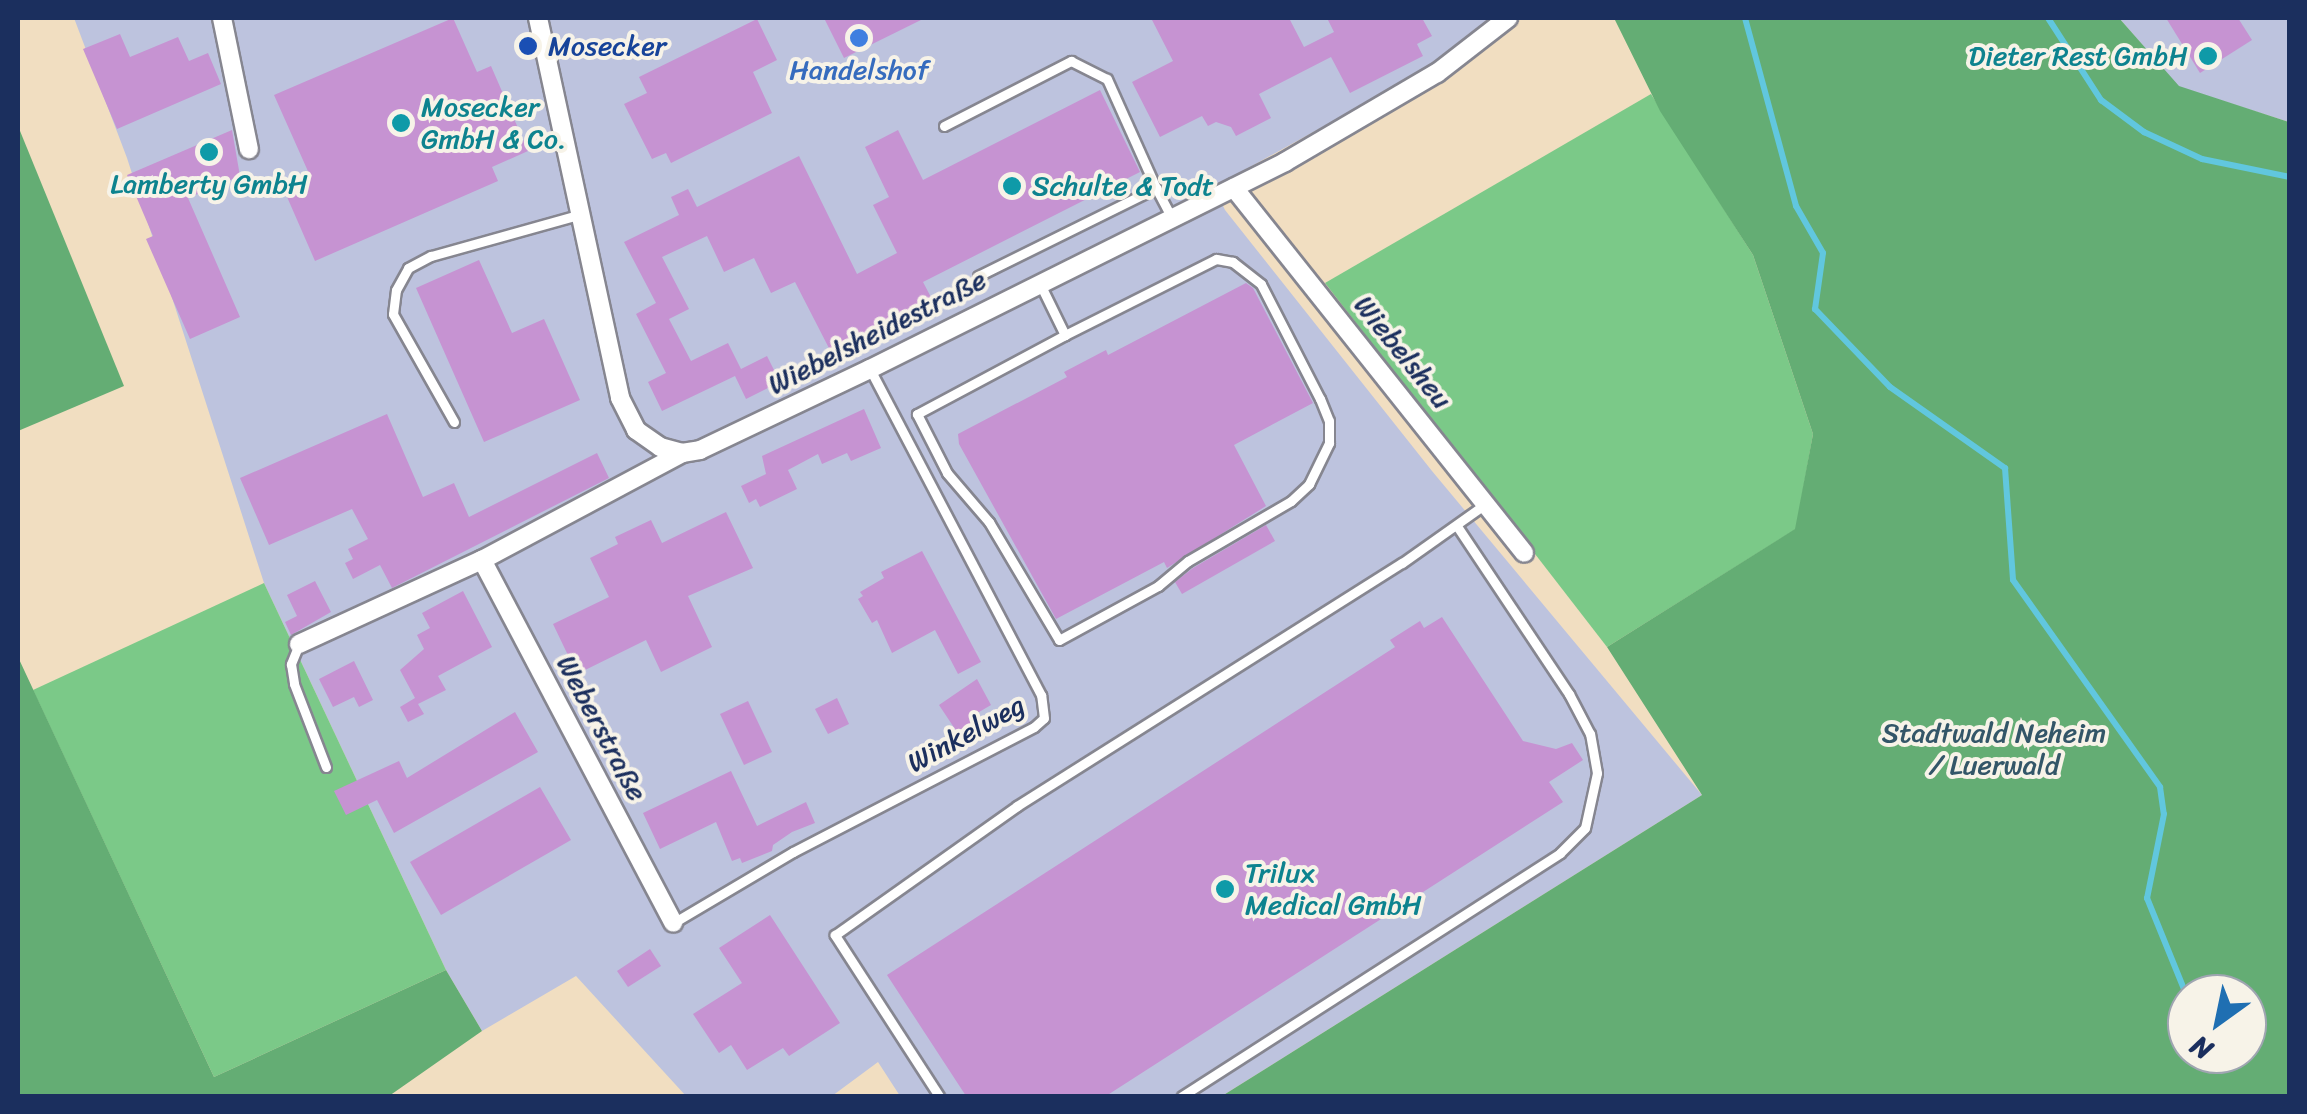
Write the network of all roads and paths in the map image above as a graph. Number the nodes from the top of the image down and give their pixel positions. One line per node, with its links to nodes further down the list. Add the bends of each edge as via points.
1 (222, 18): 5 (street)
2 (538, 18): 8 (street)
3 (1508, 18): 7 (street, Wiebelsheidestraße, via 1437,73)
4 (944, 126): 6 (lane, via 1071,60 1106,79)
5 (249, 149)
6 (1156, 188): 9 (lane); 10 (lane)
7 (1234, 188): 9 (street, Wiebelsheidestraße); 16 (street, Wiebelsheu)
8 (581, 214): 14 (lane, via 408,268 392,314); 15 (street, via 620,398 636,430)
9 (1172, 218): 11 (street, Wiebelsheidestraße)
10 (978, 276)
11 (1039, 282): 12 (lane); 13 (street, Wiebelsheidestraße)
12 (1065, 335): 12 (lane, via 917,414 947,474 989,522 1058,640 1291,501 1309,484 1329,443 1320,399 1261,284 1233,262 1216,259)
13 (870, 369): 15 (street, Wiebelsheidestraße); 22 (lane, Winkelweg, via 1042,696 1044,718)
14 (454, 422)
15 (682, 454): 19 (street, Wiebelsheidestraße)
16 (1484, 505): 17 (lane); 18 (street, Wiebelsheu)
17 (1456, 526): 23 (lane, via 1017,806 835,935); 24 (lane, via 1590,734 1597,773 1585,828 1560,853)
18 (1524, 553)
19 (482, 560): 20 (street, Wiebelsheidestraße); 22 (street, Weberstraße)
20 (299, 644): 21 (lane, via 291,664 294,684)
21 (326, 767)
22 (674, 922)
23 (939, 1096)
24 (1182, 1096)

